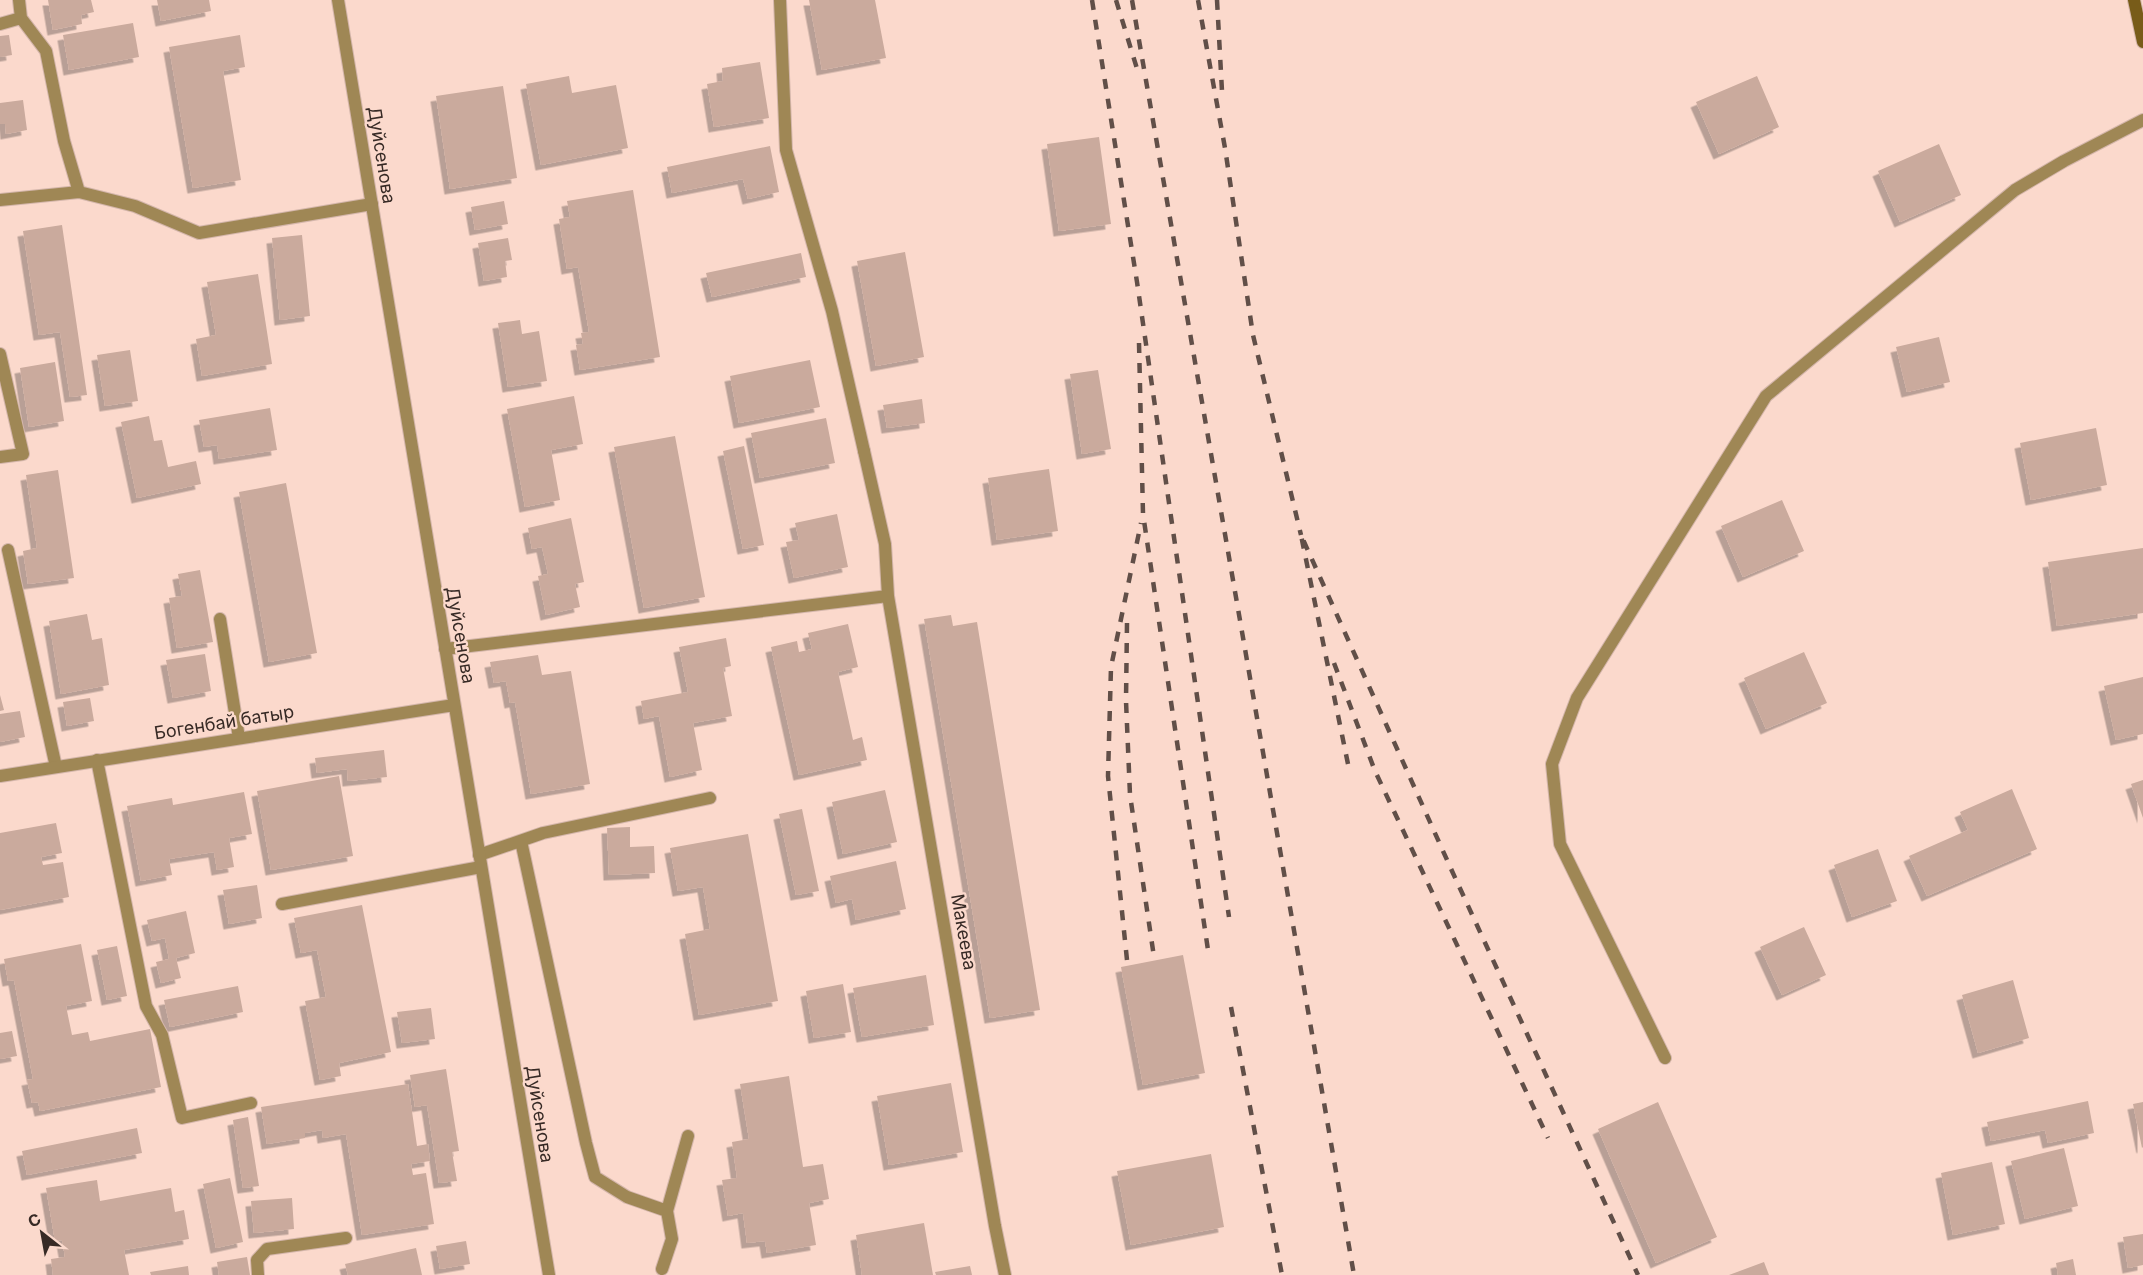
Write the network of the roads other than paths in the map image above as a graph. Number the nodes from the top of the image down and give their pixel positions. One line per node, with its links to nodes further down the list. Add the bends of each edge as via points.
1 (19, 0): 5 (street)
2 (338, 0): 11 (street, Дуйсенова)
3 (780, 0): 15 (street, Макеева, via 786,150 832,311 885,544)
4 (2134, 0): 7 (main road)
5 (21, 18): 6 (street); 9 (street, via 46,51)
6 (0, 24)
7 (2143, 42)
8 (2143, 120): 27 (street, via 2015,190 1766,396 1577,698 1552,764 1560,844)
9 (79, 192): 10 (street); 11 (street, via 135,206 199,233)
10 (0, 200)
11 (372, 204): 17 (street, Дуйсенова)
12 (0, 354): 13 (street, via 23,454)
13 (0, 457)
14 (8, 550): 21 (street)
15 (888, 596): 17 (street); 35 (street, Макеева)
16 (220, 618): 19 (street)
17 (445, 650): 18 (street, Дуйсенова)
18 (454, 705): 19 (street, Богенбай батыр); 25 (street, Дуйсенова)
19 (239, 738): 20 (street, Богенбай батыр)
20 (97, 760): 21 (street, Богенбай батыр); 28 (street, via 146,1006 162,1035 182,1118)
21 (56, 766): 22 (street, Богенбай батыр)
22 (0, 776)
23 (710, 798): 24 (street)
24 (521, 841): 25 (street); 30 (street, via 595,1177 627,1197)
25 (480, 861): 26 (street); 34 (street, Дуйсенова)
26 (282, 904)
27 (1665, 1058)
28 (251, 1103)
29 (688, 1136): 30 (street)
30 (667, 1212): 32 (street, via 672,1239)
31 (346, 1238): 33 (street, via 267,1249 257,1260)
32 (662, 1269)
33 (258, 1275)
34 (549, 1275)
35 (1005, 1275)

